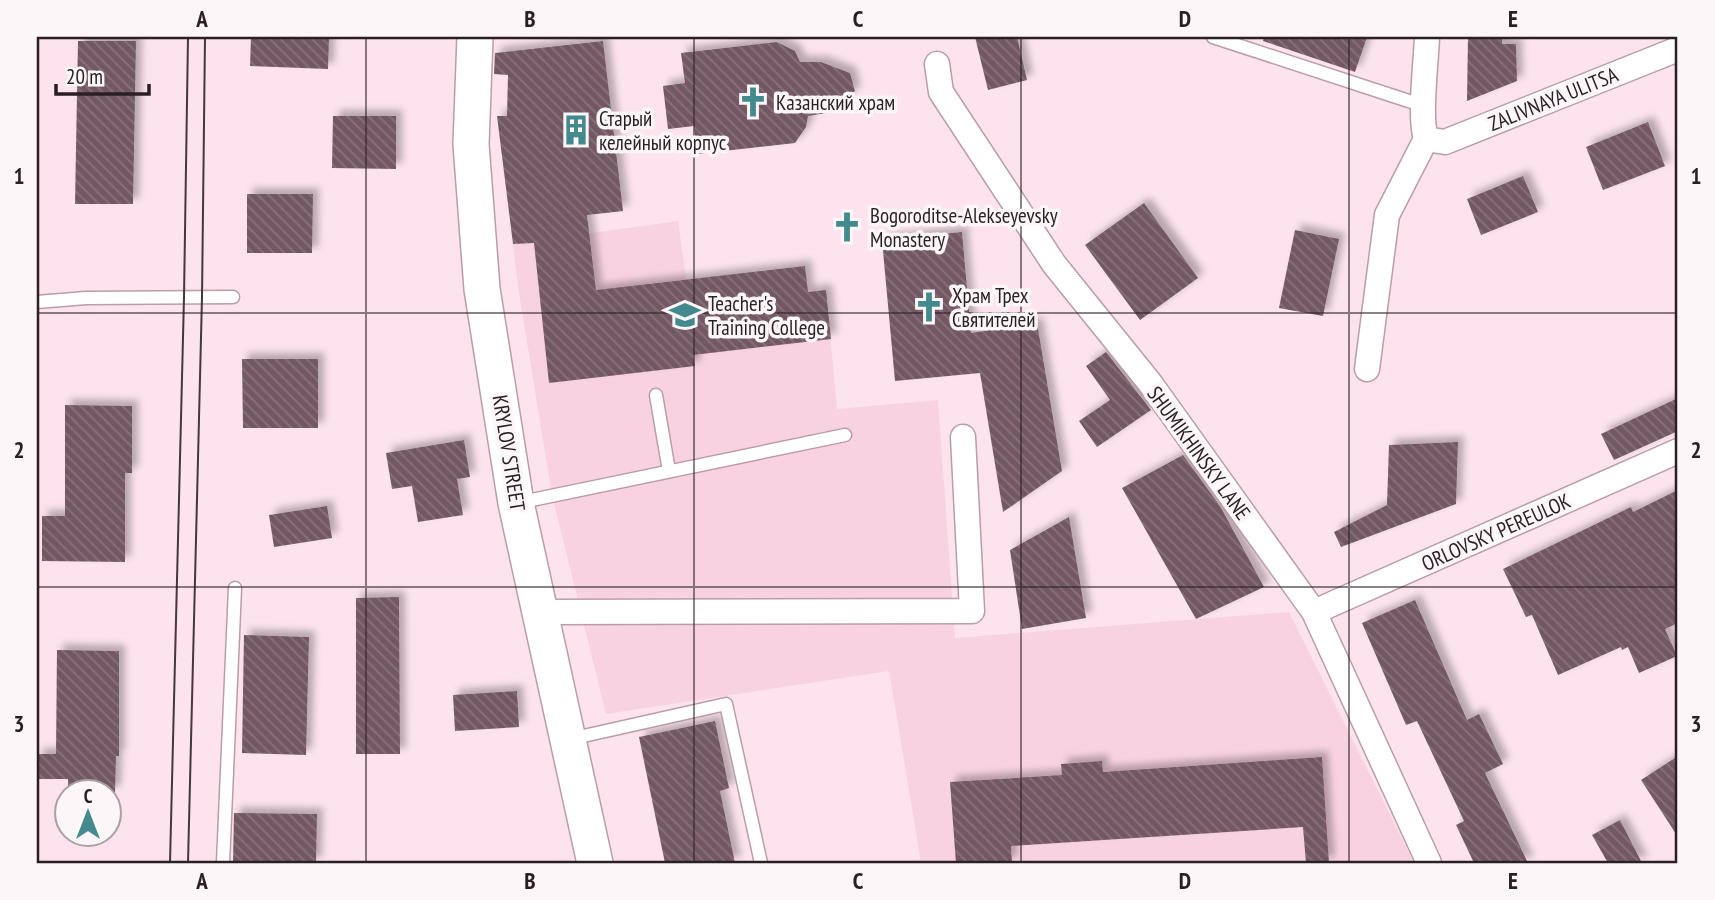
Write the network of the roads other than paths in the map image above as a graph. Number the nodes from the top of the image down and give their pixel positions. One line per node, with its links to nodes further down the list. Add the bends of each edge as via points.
1 (475, 37): 16 (main road, KRYLOV STREET, via 471,144 482,289)
2 (1213, 37): 6 (lane)
3 (1427, 37): 6 (street)
4 (1678, 49): 7 (street, ZALIVNAYA ULITSA, via 1445,142)
5 (937, 64): 19 (street, SHUMIKHINSKY LANE, via 941,92 1054,264 1150,383)
6 (1425, 106): 7 (street, via 1422,124)
7 (1426, 139): 10 (street, via 1387,215)
8 (233, 297): 9 (lane)
9 (37, 302)
10 (1367, 369)
11 (656, 395): 15 (lane)
12 (845, 435): 15 (lane)
13 (963, 437): 18 (street, via 972,611)
14 (1678, 451): 19 (street, ORLOVSKY PEREULOK)
15 (669, 471): 16 (lane)
16 (516, 503): 18 (main road, KRYLOV STREET)
17 (235, 588): 21 (lane)
18 (540, 612): 20 (main road, KRYLOV STREET)
19 (1314, 612): 24 (street, SHUMIKHINSKY LANE)
20 (568, 739): 22 (main road, KRYLOV STREET); 23 (lane, via 726,705)
21 (223, 863)
22 (595, 863)
23 (761, 863)
24 (1429, 863)

